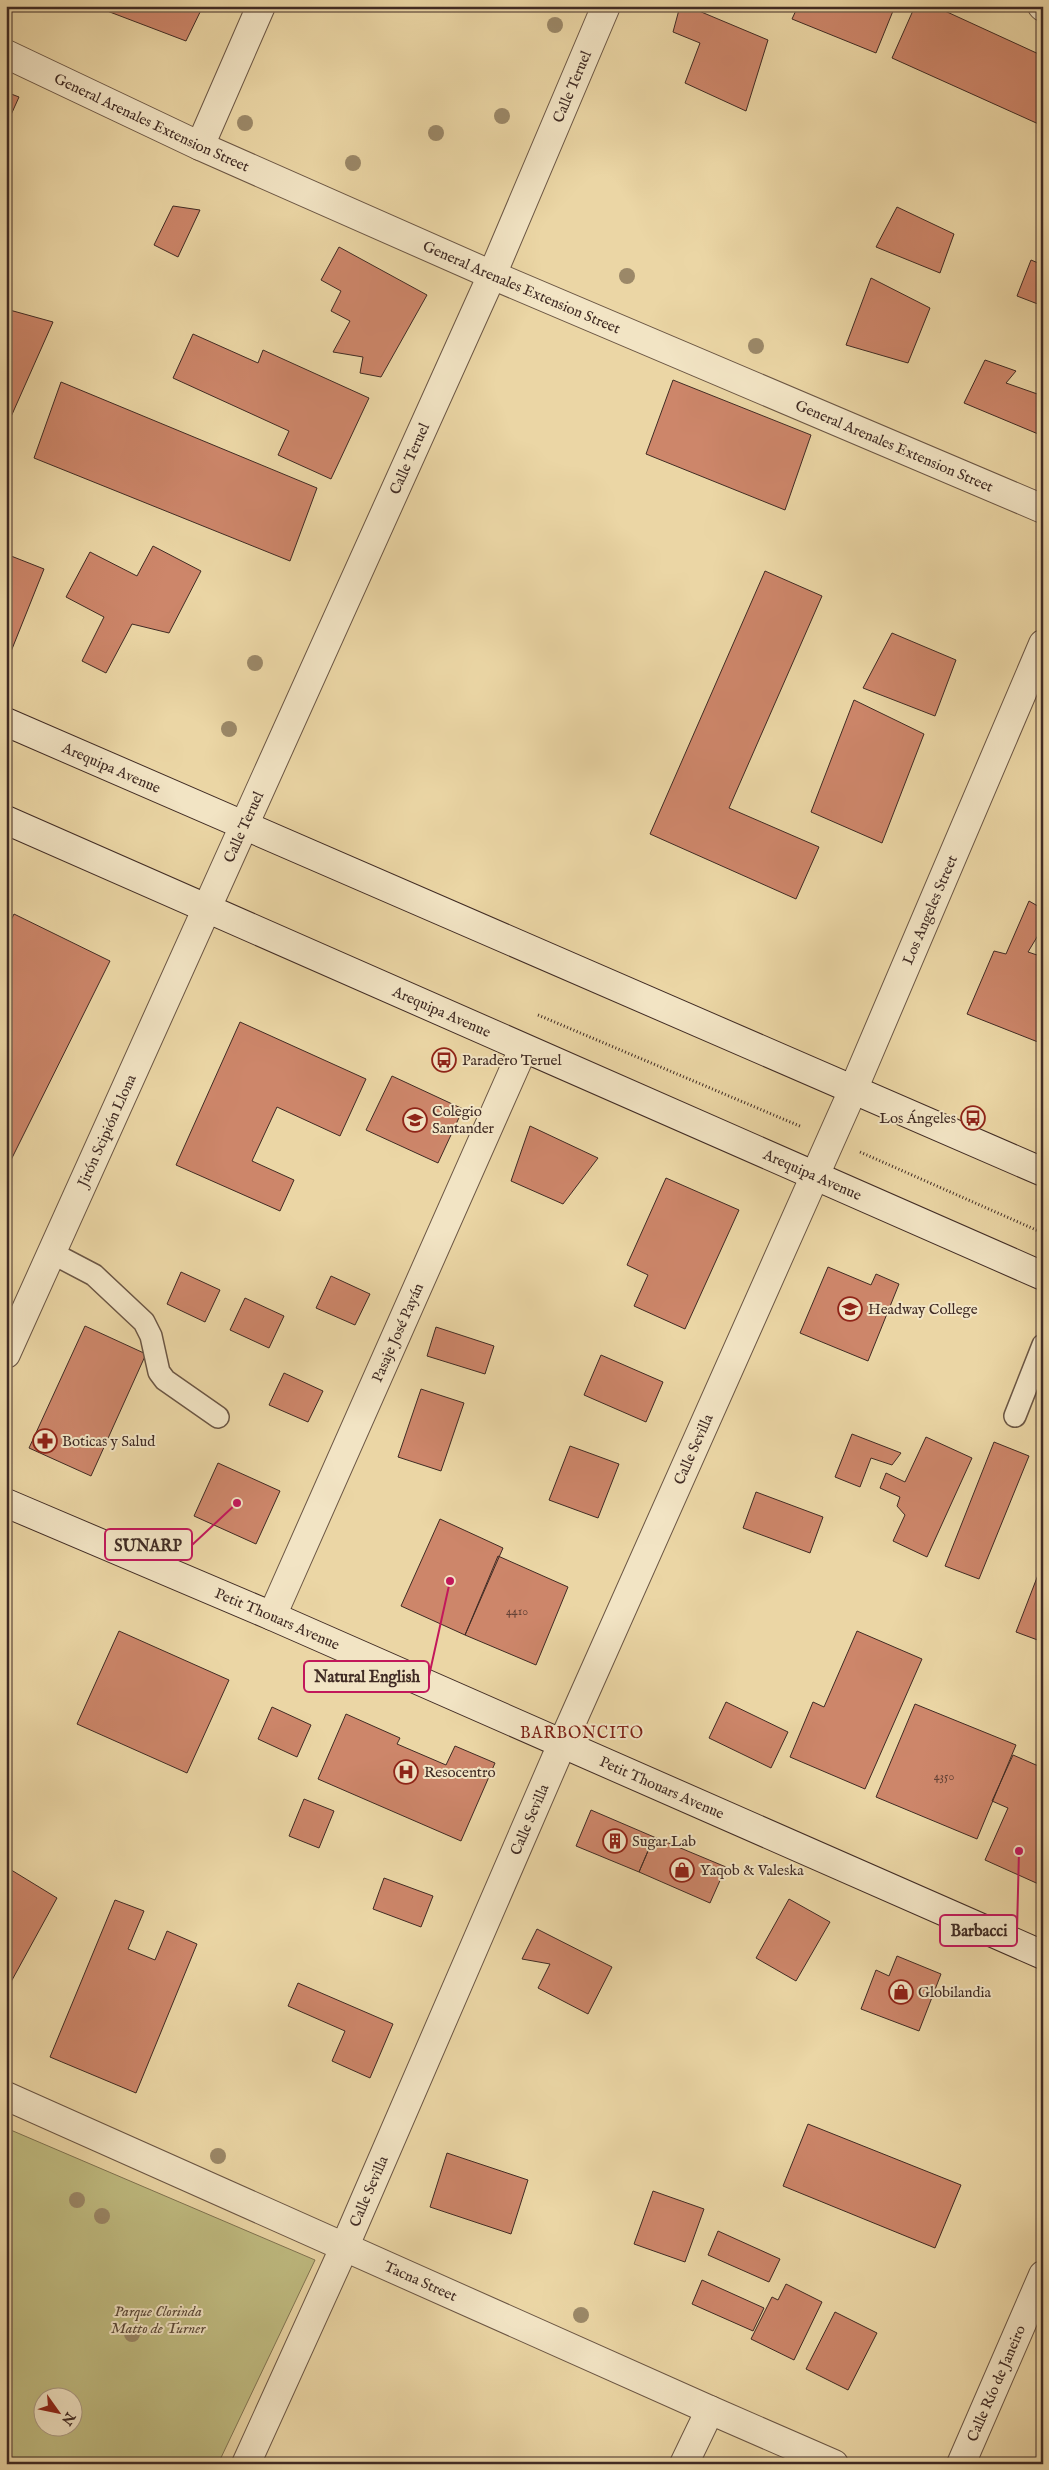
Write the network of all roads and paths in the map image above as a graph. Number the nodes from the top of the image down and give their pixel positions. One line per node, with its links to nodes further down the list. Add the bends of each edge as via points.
1 (261, 6): 4 (street)
2 (606, 6): 5 (street, Calle Teruel)
3 (6, 54): 4 (street, General Arenales Extension Street)
4 (200, 146): 5 (street, General Arenales Extension Street)
5 (492, 275): 6 (street, General Arenales Extension Street); 10 (street, Calle Teruel)
6 (1043, 509)
7 (1043, 644): 13 (street, Los Angeles Street)
8 (6, 722): 10 (street, Arequipa Avenue)
9 (6, 820): 11 (street, Arequipa Avenue)
10 (244, 824): 11 (street, Calle Teruel); 13 (street, Arequipa Avenue)
11 (208, 908): 12 (street, Arequipa Avenue); 16 (street, Jirón Scipión Llona)
12 (523, 1049): 15 (street, Arequipa Avenue); 23 (street, Pasaje José Payán)
13 (853, 1090): 14 (street, Arequipa Avenue); 15 (street, Los Angeles Street)
14 (1043, 1172)
15 (816, 1176): 17 (street, Arequipa Avenue); 24 (street, Calle Sevilla)
16 (52, 1253): 19 (street, Jirón Scipión Llona); 21 (lane, via 94,1275 144,1322 159,1372 165,1380)
17 (1043, 1276)
18 (1043, 1345): 20 (lane)
19 (6, 1354)
20 (1015, 1416)
21 (218, 1417)
22 (6, 1503): 23 (street, Petit Thouars Avenue)
23 (272, 1616): 24 (street, Petit Thouars Avenue)
24 (562, 1744): 25 (street, Petit Thouars Avenue); 27 (street, Calle Sevilla)
25 (1043, 1955)
26 (6, 2096): 27 (street, Tacna Street)
27 (344, 2248): 29 (street, Tacna Street); 30 (street, Calle Sevilla)
28 (1043, 2275): 33 (street, Calle Río de Janeiro)
29 (710, 2410): 31 (street); 32 (street, Tacna Street)
30 (246, 2464)
31 (684, 2464)
32 (834, 2464)
33 (961, 2464)

